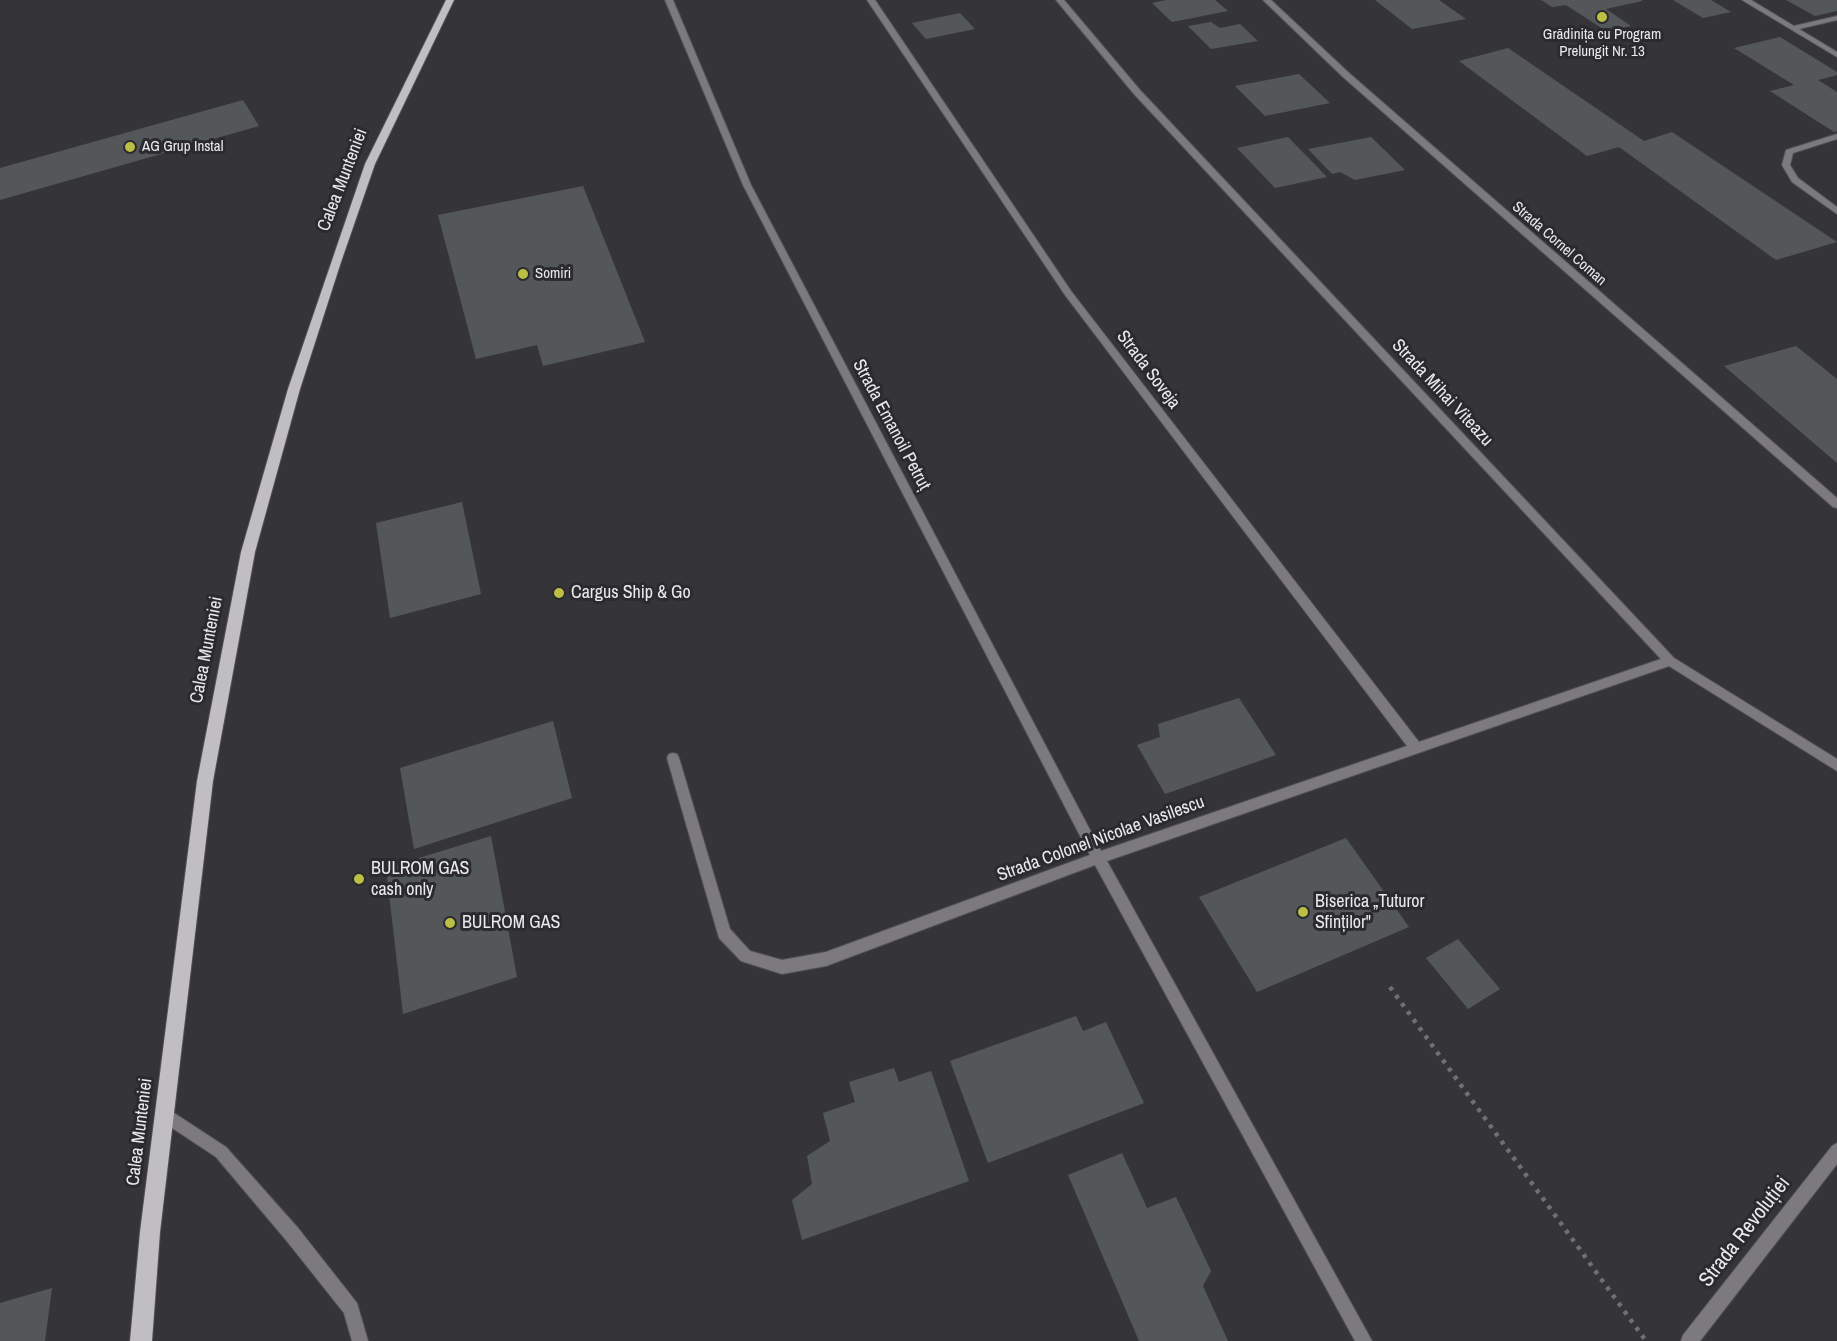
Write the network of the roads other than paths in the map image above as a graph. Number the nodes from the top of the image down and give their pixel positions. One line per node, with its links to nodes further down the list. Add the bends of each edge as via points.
1 (450, 0): 18 (main road, Calea Munteniei, via 370,164 294,389 248,552 205,781)
2 (669, 0): 17 (street, Strada Emanoil Petruț, via 747,185)
3 (871, 0): 14 (street, Strada Soveja, via 1068,293)
4 (1060, 0): 13 (street, Strada Mihai Viteazu, via 1137,92)
5 (1268, 0): 12 (street, Strada Cornel Coman, via 1346,75)
6 (1746, 0): 8 (street)
7 (1837, 18): 8 (street)
8 (1794, 28): 9 (street)
9 (1837, 55)
10 (1837, 136): 11 (street, via 1789,152 1786,165 1795,180)
11 (1837, 211)
12 (1837, 504)
13 (1670, 661): 14 (street, Strada Colonel Nicolae Vasilescu); 16 (street, Strada Mihai Viteazu)
14 (1416, 748): 17 (street, Strada Colonel Nicolae Vasilescu)
15 (673, 758): 17 (street, Strada Colonel Nicolae Vasilescu, via 724,933 746,956 782,967 826,959)
16 (1837, 766)
17 (1098, 858): 22 (street, Strada Emanoil Petruț)
18 (165, 1115): 20 (main road, Calea Munteniei); 21 (street, via 222,1152 351,1309)
19 (1837, 1151): 23 (street, Strada Revoluției)
20 (141, 1341)
21 (360, 1341)
22 (1364, 1341)
23 (1689, 1341)

